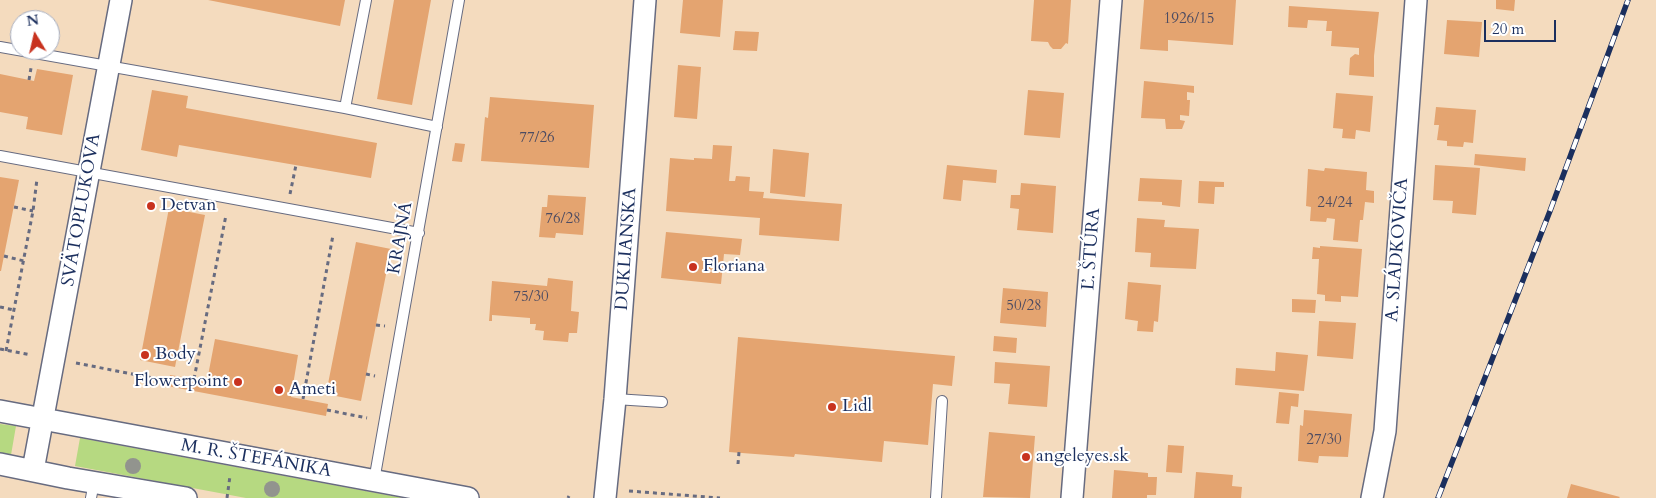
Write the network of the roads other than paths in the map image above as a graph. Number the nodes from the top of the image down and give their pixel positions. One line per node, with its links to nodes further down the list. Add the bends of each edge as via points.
1 (121, 0): 8 (street, SVÄTOPLUKOVA)
2 (366, 0): 9 (lane)
3 (459, 0): 10 (lane, KRAJNÁ)
4 (645, 0): 14 (street, DUKLIANSKA)
5 (1111, 0): 27 (street, Ľ. ŠTÚRA)
6 (1416, 0): 28 (street, A. SLÁDKOVIČA, via 1385,431)
7 (0, 47): 8 (lane)
8 (109, 67): 9 (lane); 12 (street, SVÄTOPLUKOVA)
9 (344, 108): 10 (lane)
10 (437, 127): 13 (lane, KRAJNÁ)
11 (0, 156): 12 (lane)
12 (89, 174): 13 (lane); 18 (street, SVÄTOPLUKOVA)
13 (419, 233): 21 (lane, KRAJNÁ)
14 (615, 399): 16 (lane); 23 (street, DUKLIANSKA)
15 (942, 401): 26 (lane)
16 (662, 402)
17 (0, 411): 18 (street, M. R. ŠTEFÁNIKA)
18 (43, 419): 20 (street); 21 (street, M. R. ŠTEFÁNIKA)
19 (0, 464): 20 (street)
20 (34, 470): 22 (street)
21 (374, 481): 25 (street, M. R. ŠTEFÁNIKA)
22 (92, 490): 24 (street)
23 (614, 494)
24 (186, 498)
25 (468, 498)
26 (936, 498)
27 (1072, 498)
28 (1372, 498)

